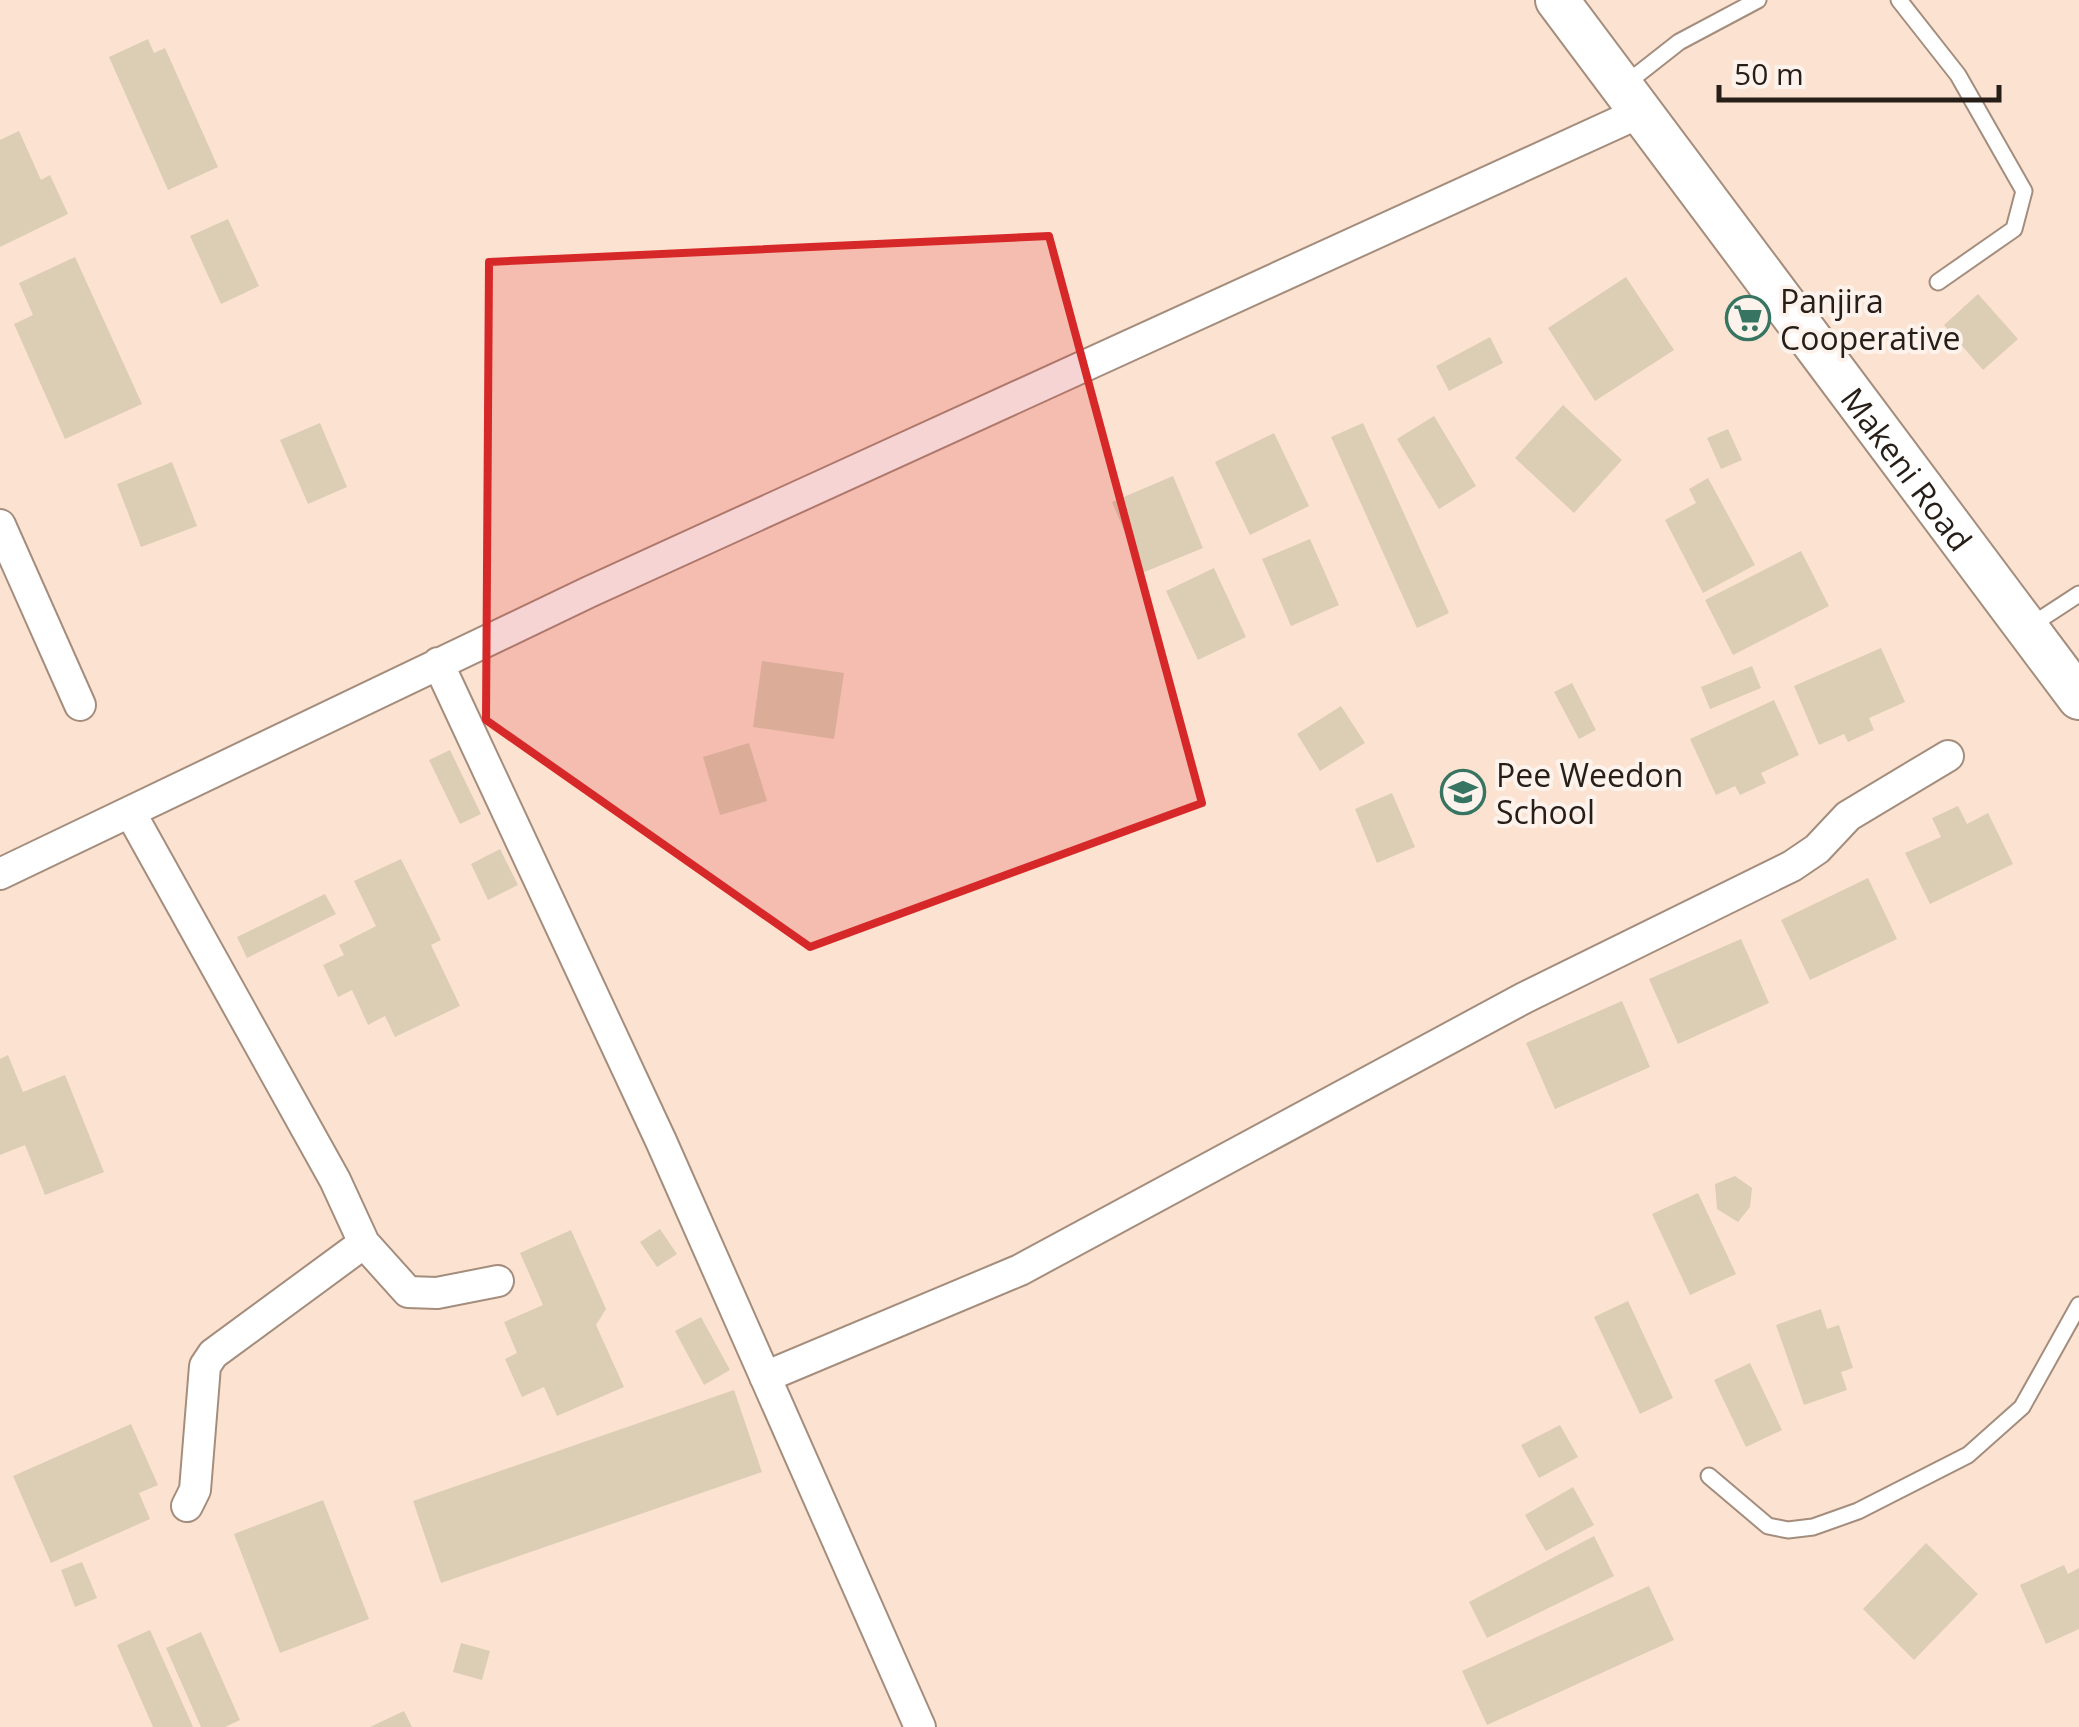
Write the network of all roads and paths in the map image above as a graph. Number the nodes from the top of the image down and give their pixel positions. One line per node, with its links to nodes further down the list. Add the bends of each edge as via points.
1 (1557, 0): 4 (main road, Makeni Road)
2 (1758, 0): 4 (lane, via 1679,42)
3 (1898, 0): 5 (lane, via 1958,76 2024,192 2014,229)
4 (1632, 99): 8 (main road, Makeni Road); 9 (street)
5 (1938, 282)
6 (0, 524): 11 (street)
7 (2079, 594): 8 (lane)
8 (2027, 629): 10 (main road, Makeni Road)
9 (438, 663): 13 (street); 18 (street)
10 (2079, 698)
11 (80, 705)
12 (1948, 756): 18 (street, via 1848,816 1792,866 1524,998 1020,1270)
13 (130, 812): 14 (street); 15 (street)
14 (0, 874)
15 (364, 1243): 16 (street, via 408,1292); 20 (street, via 213,1354 205,1366 196,1490)
16 (498, 1280)
17 (2079, 1305): 19 (lane, via 2022,1407 1968,1455 1858,1511 1812,1527 1768,1526)
18 (765, 1377): 21 (street)
19 (1708, 1476)
20 (186, 1506)
21 (920, 1727)

